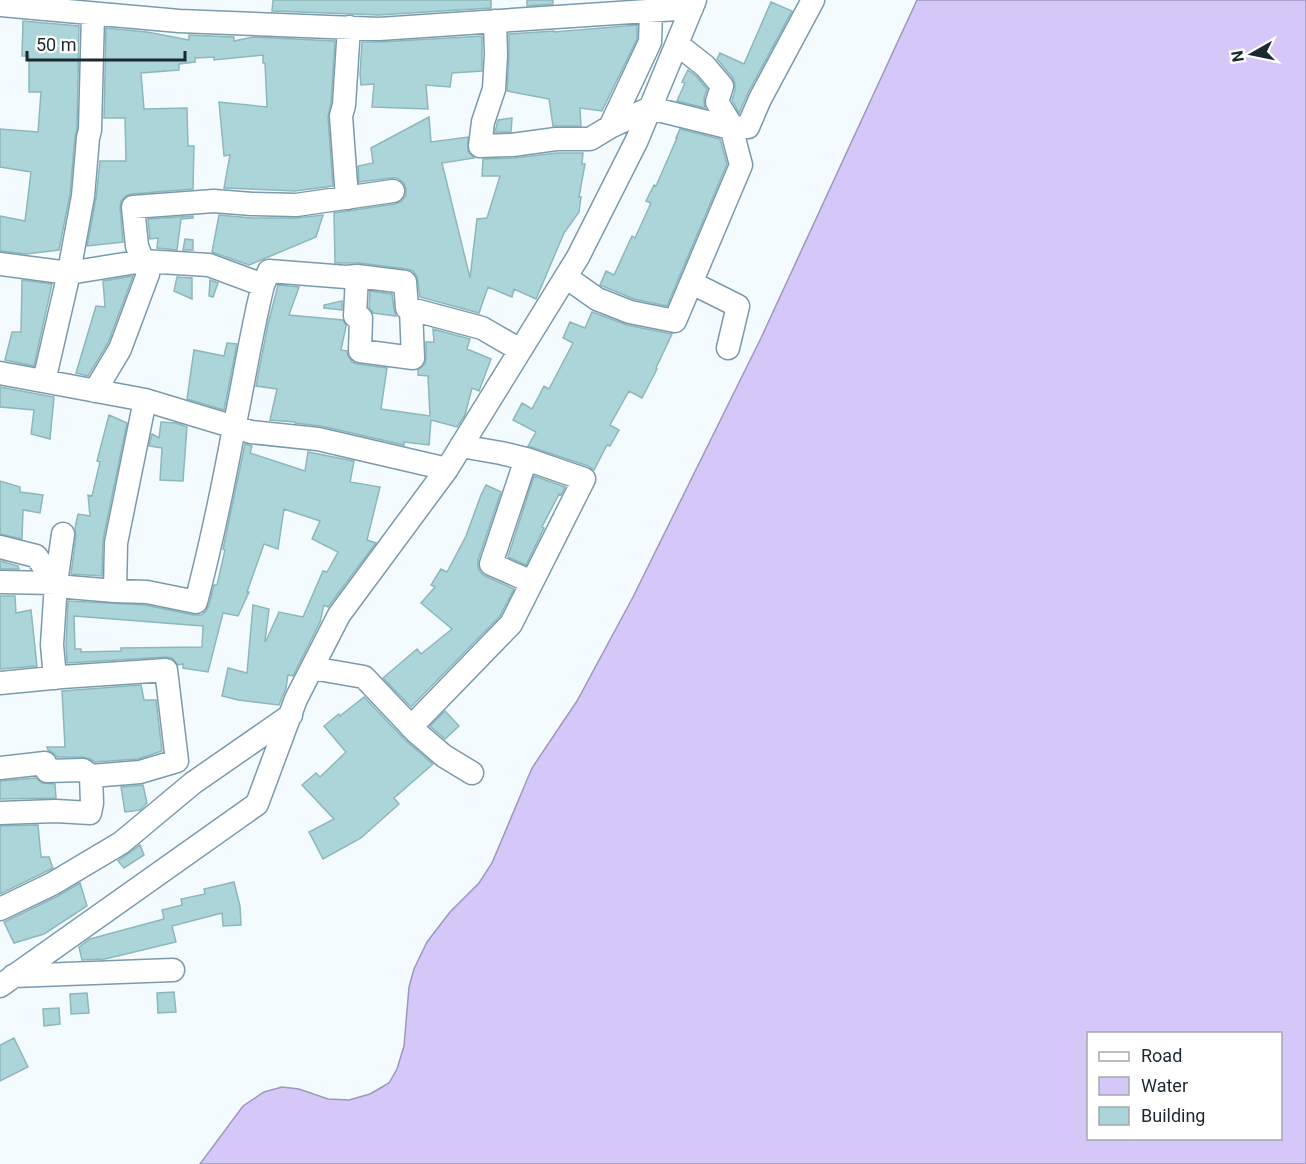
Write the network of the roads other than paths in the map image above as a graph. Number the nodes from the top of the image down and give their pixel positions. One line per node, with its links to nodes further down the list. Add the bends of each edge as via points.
1 (813, 0): 11 (street, via 748,127)
2 (694, 4): 4 (street); 8 (street)
3 (0, 5): 5 (street)
4 (651, 10): 6 (street); 10 (street, via 650,42)
5 (93, 14): 7 (street); 16 (street, via 90,129 83,196)
6 (495, 21): 7 (street); 10 (street, via 494,89 480,146 591,139)
7 (349, 27): 13 (street, via 341,116)
8 (677, 44): 9 (street); 11 (street, via 705,66 722,86 717,102)
9 (650, 108): 10 (street); 11 (street); 18 (street)
10 (610, 127)
11 (731, 128): 19 (street, via 741,165)
12 (393, 191): 13 (street)
13 (347, 198): 14 (street, via 296,205 214,201 133,207 136,246)
14 (143, 261): 16 (street); 20 (street, via 209,265); 26 (street, via 148,274 144,286 120,349)
15 (0, 264): 16 (street)
16 (68, 275): 25 (street)
17 (357, 276): 20 (street, via 268,271); 21 (street, via 405,282 407,308); 21 (street, via 355,316 361,318 360,351 413,358)
18 (566, 277): 19 (street, via 597,299 630,312 675,321); 23 (street)
19 (692, 283): 22 (street, via 738,306)
20 (263, 285): 28 (street)
21 (411, 309): 23 (street, via 482,328)
22 (728, 348)
23 (520, 351): 29 (street)
24 (0, 373): 25 (street)
25 (44, 381): 26 (street)
26 (95, 391): 27 (street)
27 (145, 400): 28 (street); 37 (street, via 116,543)
28 (235, 427): 31 (street, via 318,439); 37 (street, via 196,602 147,592)
29 (461, 446): 30 (street); 31 (street)
30 (526, 459): 35 (street, via 491,564); 35 (street, via 584,479)
31 (447, 469): 38 (street, via 339,615)
32 (63, 534): 36 (street)
33 (0, 546): 36 (street, via 36,556)
34 (0, 582): 36 (street)
35 (532, 582): 42 (street, via 511,624)
36 (56, 584): 37 (street); 39 (street, via 52,645)
37 (115, 591)
38 (312, 668): 41 (street); 42 (street, via 364,677)
39 (55, 678): 40 (street); 45 (street, via 166,670 177,761 140,772)
40 (0, 683)
41 (291, 715): 47 (street, via 193,783 121,843); 49 (street, via 257,804)
42 (411, 727): 44 (street, via 444,756)
43 (0, 768): 45 (street, via 45,763 47,771 83,770)
44 (472, 773)
45 (90, 776): 46 (street, via 90,813)
46 (0, 813)
47 (0, 909)
48 (173, 970): 49 (street)
49 (7, 981)

